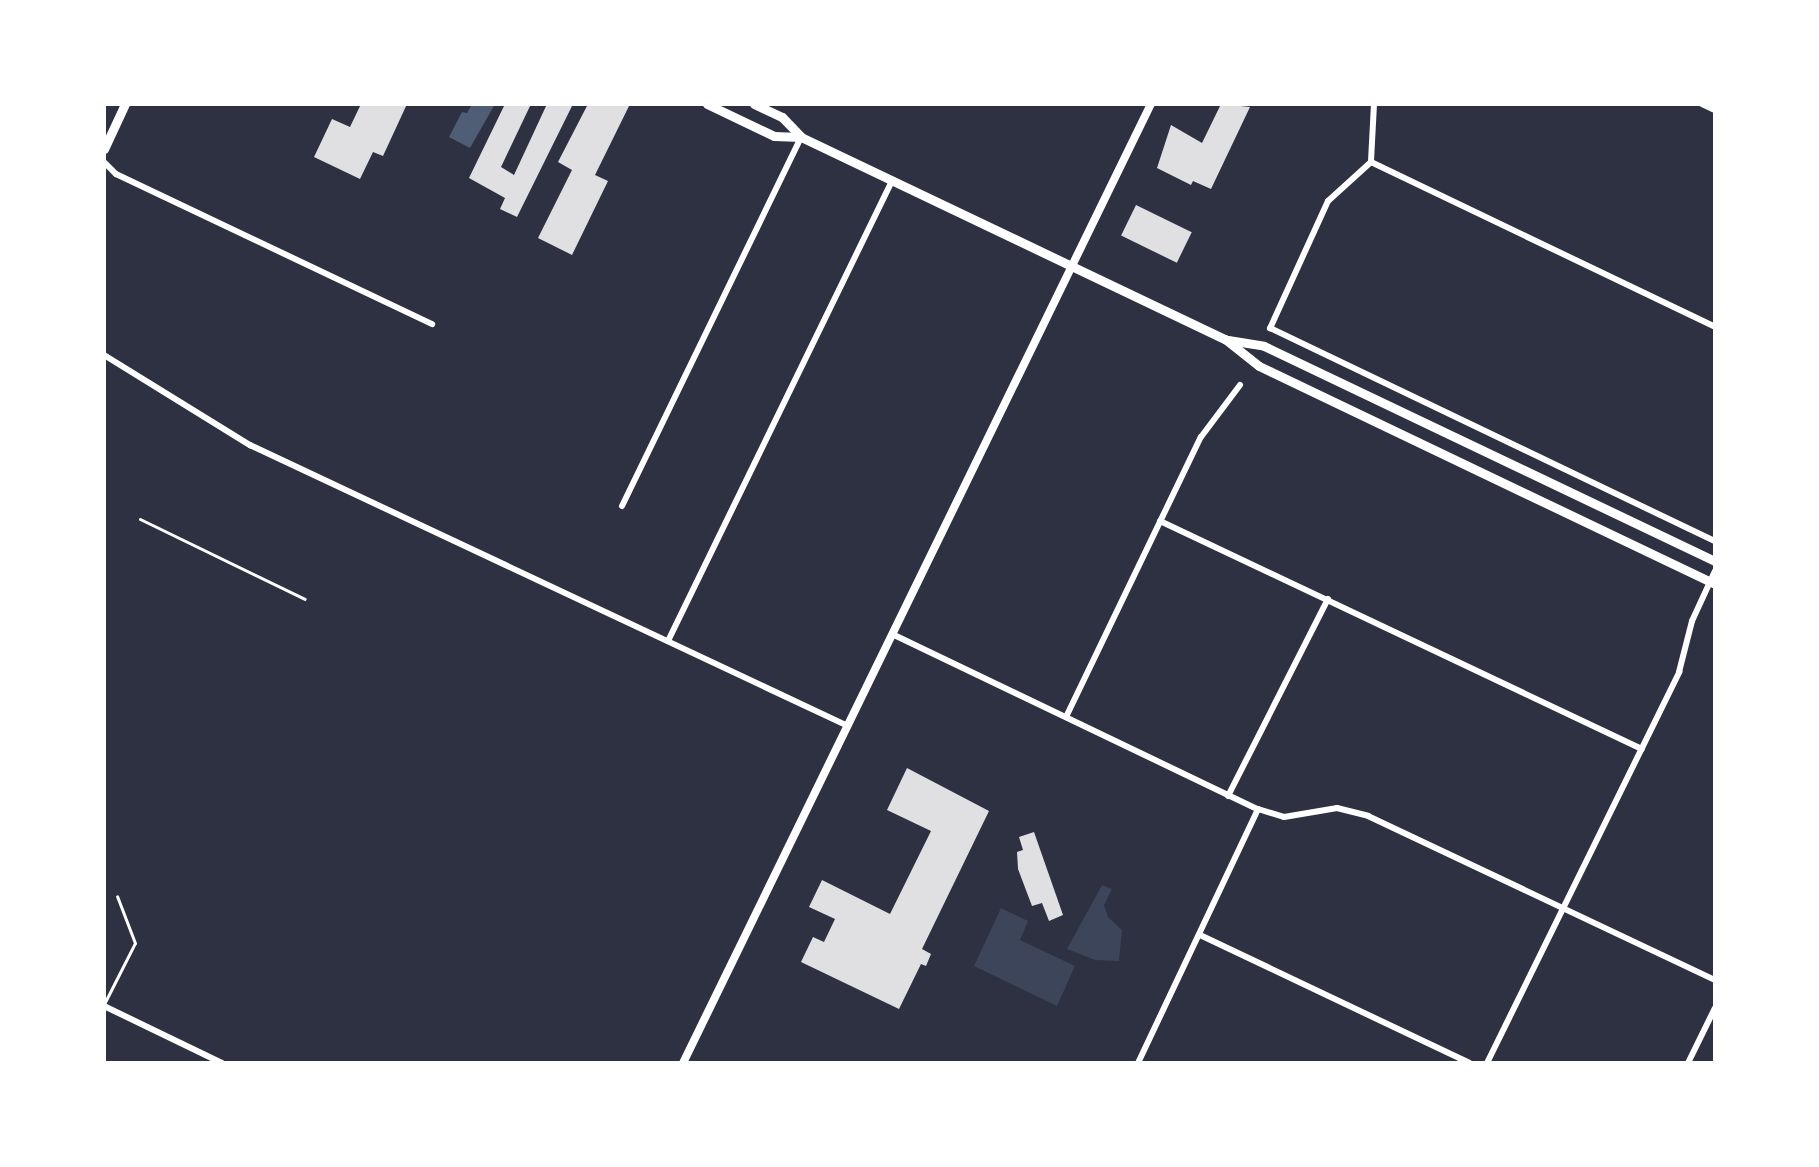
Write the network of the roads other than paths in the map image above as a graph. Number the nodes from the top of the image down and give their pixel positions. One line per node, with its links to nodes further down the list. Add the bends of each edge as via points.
1 (125, 104): 9 (main road)
2 (707, 104): 8 (main road, via 774,136)
3 (754, 104): 8 (main road, via 782,117)
4 (1151, 104): 13 (street)
5 (1374, 104): 11 (street)
6 (1702, 104): 7 (street)
7 (1715, 110)
8 (801, 137): 12 (main road); 19 (street)
9 (104, 149)
10 (104, 162): 14 (street, via 116,174)
11 (1371, 162): 15 (street); 22 (street, via 1328,201 1270,328)
12 (892, 181): 13 (main road); 29 (street)
13 (1073, 267): 16 (main road); 28 (street)
14 (432, 324)
15 (1715, 327)
16 (1225, 339): 23 (main road, via 1264,346); 25 (main road, via 1259,366)
17 (104, 355): 29 (street, via 250,445)
18 (1240, 385): 21 (street, via 1201,437)
19 (622, 506)
20 (140, 519): 26 (lane)
21 (1160, 521): 27 (street); 30 (street)
22 (1715, 541)
23 (1715, 561)
24 (1715, 571): 25 (street)
25 (1712, 582): 32 (street, via 1692,621 1679,672)
26 (305, 599)
27 (1328, 599): 32 (street); 33 (street)
28 (892, 634): 30 (street); 31 (street)
29 (668, 641): 31 (street)
30 (1066, 717): 33 (street)
31 (848, 726): 42 (street)
32 (1642, 749): 36 (street)
33 (1228, 796): 34 (street)
34 (1258, 809): 36 (street, via 1284,817 1337,808 1368,816); 37 (street)
35 (117, 896): 39 (lane, via 135,943)
36 (1562, 909): 38 (street); 45 (street)
37 (1200, 935): 43 (street); 44 (street)
38 (1715, 980)
39 (104, 1005): 41 (street)
40 (1715, 1008): 46 (street)
41 (222, 1063)
42 (683, 1063)
43 (1138, 1063)
44 (1469, 1063)
45 (1487, 1063)
46 (1688, 1063)

